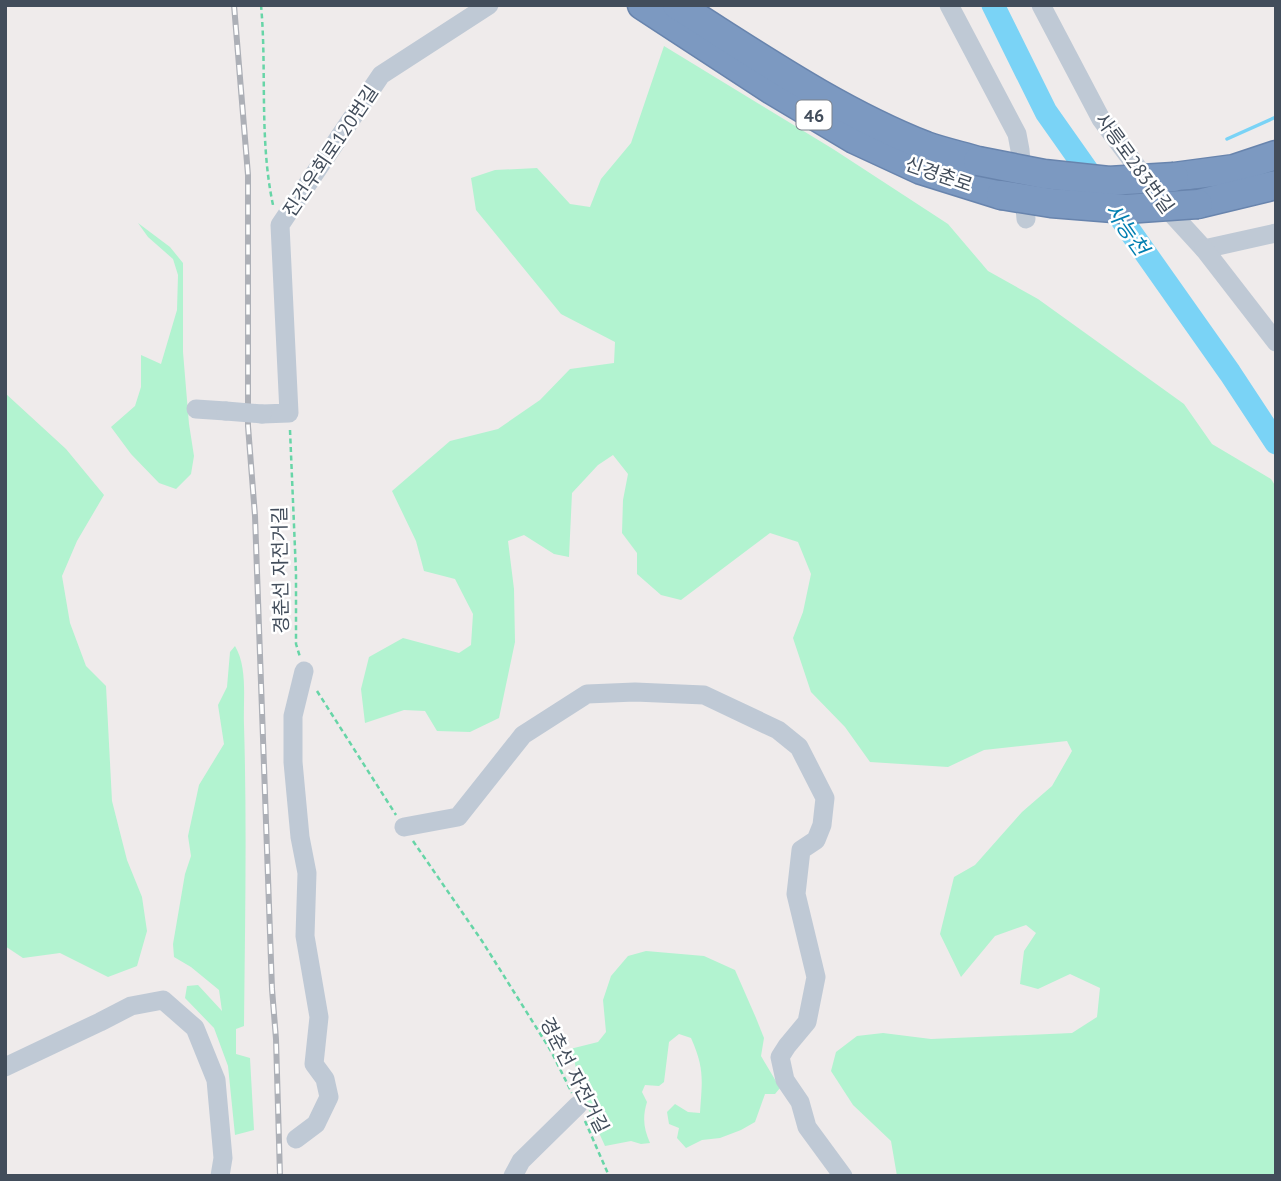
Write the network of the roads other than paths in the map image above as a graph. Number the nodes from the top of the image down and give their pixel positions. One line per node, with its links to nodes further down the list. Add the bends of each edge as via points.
1 (489, 5): 12 (street, 진건우회로120번길, bridge, via 381,75 280,225 289,413)
2 (642, 5): 7 (highway, 신경춘로 / 46, bridge, via 854,139 921,170 1001,195 1126,209 1198,204)
3 (677, 5): 6 (highway, 신경춘로 / 46, bridge, via 869,121 929,147 978,161 1109,181 1234,169)
4 (949, 5): 8 (street, via 1017,134)
5 (1041, 5): 10 (street, 사릉로283번길, via 1101,119)
6 (1276, 155)
7 (1276, 185)
8 (1026, 219)
9 (1276, 233): 10 (street)
10 (1204, 249): 11 (street, 사릉로283번길)
11 (1276, 342)
12 (196, 409)
13 (304, 671): 17 (street, via 293,716 293,762 307,873 304,936 319,1017 314,1064 325,1079 328,1097 316,1124)
14 (404, 827): 20 (street, via 457,817 523,735 587,694 704,695 778,730 799,747 825,798 816,840 801,850 796,894 816,977 807,1022 780,1057 785,1080 800,1102 807,1127)
15 (5, 1067): 18 (street, via 131,1006 163,1000 195,1028 216,1080 223,1158)
16 (578, 1105): 19 (street, via 521,1161)
17 (296, 1139)
18 (220, 1176)
19 (513, 1176)
20 (843, 1176)

